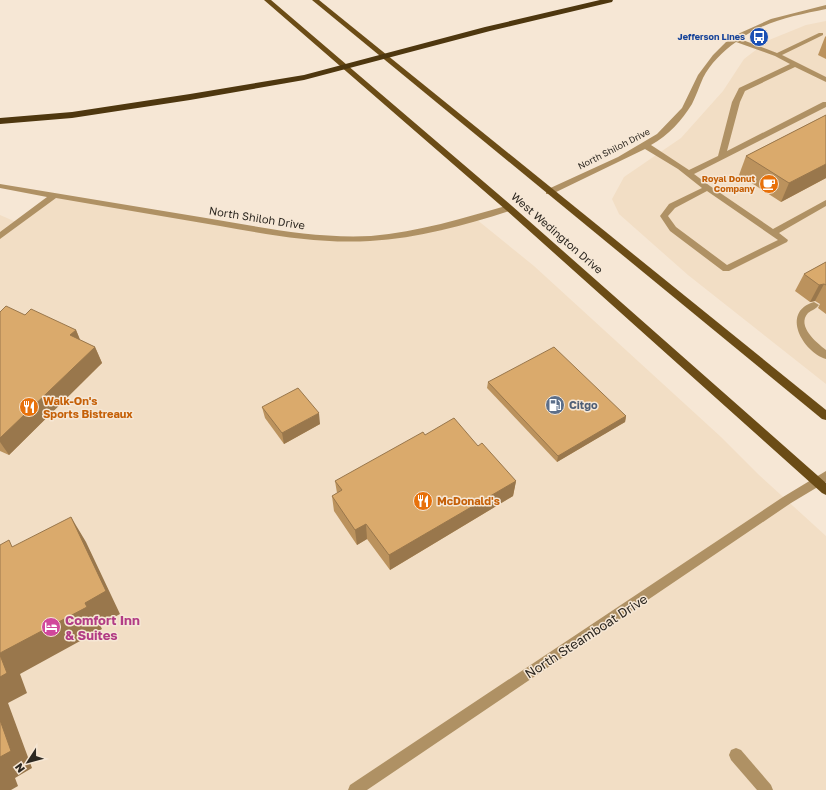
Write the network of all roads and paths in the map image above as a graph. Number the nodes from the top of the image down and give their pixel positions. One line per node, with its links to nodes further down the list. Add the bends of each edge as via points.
1 (315, 0): 8 (main road)
2 (609, 0): 8 (highway)
3 (269, 2): 10 (main road, West Wedington Drive)
4 (826, 7): 6 (street, North Shiloh Drive, via 756,26)
5 (821, 34): 7 (street)
6 (735, 39): 7 (street); 14 (street, North Shiloh Drive, via 717,54 703,72 688,104 670,127)
7 (777, 55): 9 (street)
8 (384, 57): 10 (highway); 19 (main road)
9 (796, 64): 11 (street); 15 (street, via 742,90 736,102)
10 (345, 66): 13 (highway, via 304,77 190,97 72,115); 22 (main road, West Wedington Drive)
11 (826, 80)
12 (826, 104): 15 (street)
13 (0, 121)
14 (645, 145): 16 (street); 19 (street, North Shiloh Drive)
15 (722, 156): 16 (street)
16 (689, 173): 18 (street)
17 (0, 186): 20 (street, North Shiloh Drive)
18 (707, 188): 23 (street); 23 (street, via 672,206 664,216 673,229 726,269 784,240)
19 (549, 192): 27 (main road)
20 (53, 196): 22 (street, North Shiloh Drive, via 283,234 351,239 428,230); 24 (street)
21 (826, 203): 23 (street)
22 (509, 208): 28 (main road, West Wedington Drive)
23 (774, 232)
24 (0, 236)
25 (814, 305): 26 (street, via 803,312 800,320 803,334)
26 (826, 355)
27 (826, 416)
28 (823, 482): 30 (street, North Steamboat Drive, via 787,500)
29 (736, 755): 31 (street)
30 (355, 790)
31 (766, 790)

